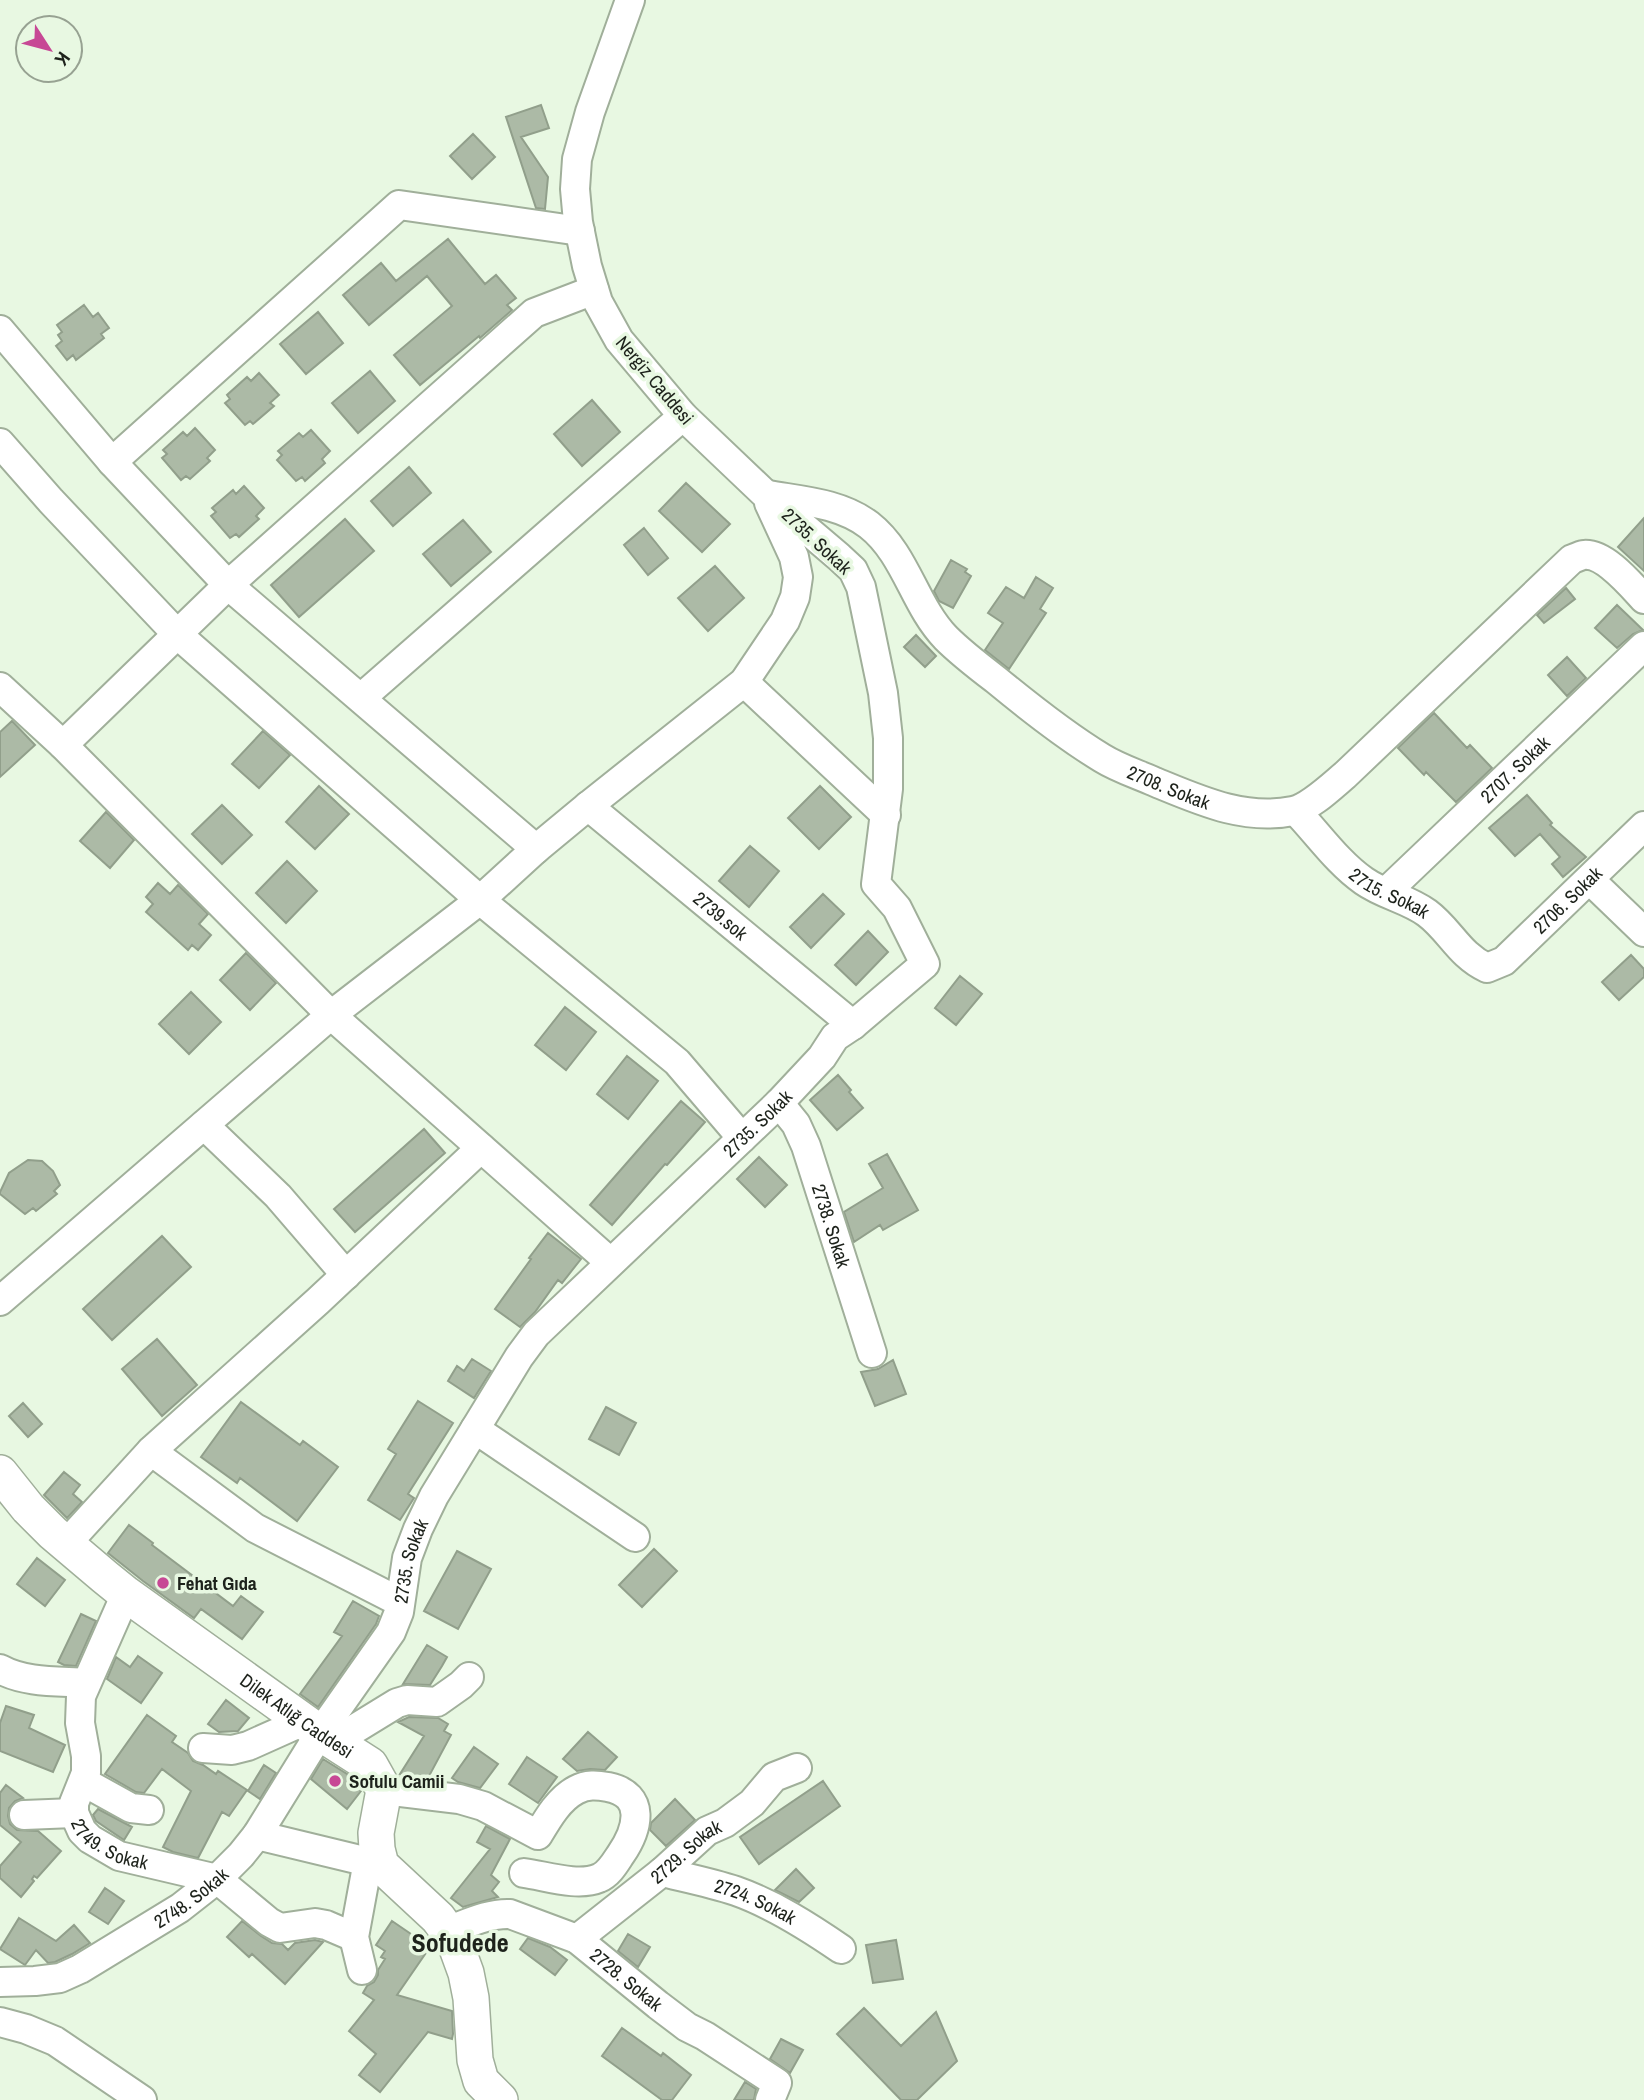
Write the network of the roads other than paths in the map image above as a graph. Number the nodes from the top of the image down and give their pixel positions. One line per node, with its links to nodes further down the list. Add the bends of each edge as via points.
1 (630, 0): 2 (street, Nergiz Caddesi, via 577,159)
2 (580, 231): 3 (street, Nergiz Caddesi); 7 (street, via 399,205)
3 (594, 289): 5 (street, Nergiz Caddesi, via 619,340); 9 (street, via 534,313)
4 (0, 330): 7 (street)
5 (683, 416): 8 (street, Nergiz Caddesi); 15 (street)
6 (0, 443): 11 (street)
7 (112, 462): 9 (street)
8 (765, 494): 13 (street, via 794,557 798,577 785,621); 18 (street, 2708. Sokak, via 834,507 868,524 893,550 922,606 945,638 1105,760 1224,809 1271,814); 19 (street, 2735. Sokak, via 853,570 861,587 888,738)
9 (228, 585): 11 (street); 15 (street)
10 (1644, 599): 18 (street, via 1610,565 1593,556 1572,559 1345,775)
11 (177, 634): 16 (street); 24 (street)
12 (1644, 646): 23 (street, 2707. Sokak)
13 (744, 682): 17 (street); 19 (street)
14 (0, 687): 16 (street)
15 (361, 698): 21 (street)
16 (63, 745): 27 (street)
17 (588, 806): 21 (street); 28 (street, 2739.sok)
18 (1296, 811): 23 (street, 2715. Sokak, via 1350,869)
19 (886, 815): 28 (street, 2735. Sokak, via 876,884 897,908 925,964)
20 (1644, 826): 22 (street, 2706. Sokak)
21 (536, 849): 24 (street)
22 (1590, 880): 25 (street); 26 (street, 2706. Sokak, via 1504,961)
23 (1386, 892): 26 (street, 2715. Sokak, via 1430,915 1464,954)
24 (480, 900): 27 (street); 31 (street, via 677,1062)
25 (1644, 932)
26 (1487, 968)
27 (331, 1015): 30 (street); 32 (street)
28 (853, 1025): 29 (street, 2735. Sokak, via 835,1037)
29 (779, 1103): 31 (street, 2735. Sokak); 36 (street, 2738. Sokak, via 806,1146)
30 (204, 1125): 34 (street, via 278,1196); 35 (street)
31 (742, 1138): 33 (street, 2735. Sokak)
32 (481, 1148): 33 (street); 34 (street)
33 (610, 1262): 37 (street, 2735. Sokak, via 536,1334)
34 (346, 1275): 38 (street)
35 (0, 1301)
36 (872, 1353)
37 (475, 1429): 40 (street); 43 (street, 2735. Sokak, via 418,1529 407,1558)
38 (151, 1451): 41 (street); 43 (street, via 255,1528)
39 (0, 1473): 41 (main road, Dilek Atlığ Caddesi)
40 (635, 1537)
41 (66, 1544): 42 (main road, Dilek Atlığ Caddesi)
42 (127, 1594): 46 (street, 2749. Sokak); 47 (main road, Dilek Atlığ Caddesi)
43 (400, 1602): 47 (street, 2735. Sokak, via 391,1632)
44 (0, 1669): 46 (street, via 35,1679)
45 (469, 1677): 47 (street, via 437,1702 407,1700)
46 (86, 1683): 50 (street, 2749. Sokak, via 80,1707)
47 (320, 1732): 48 (street, via 232,1750); 51 (main road, Dilek Atlığ Caddesi, via 370,1765); 55 (street, 2748. Sokak)
48 (203, 1748)
49 (797, 1768): 58 (street, 2729. Sokak, via 774,1777 752,1803 707,1830)
50 (84, 1782): 52 (street, via 131,1808); 53 (street, 2749. Sokak)
51 (384, 1790): 56 (street, via 483,1806); 57 (main road)
52 (149, 1810)
53 (74, 1813): 54 (street); 60 (street, 2749. Sokak, via 90,1839 119,1856)
54 (24, 1815)
55 (257, 1835): 57 (street); 60 (street, 2748. Sokak)
56 (538, 1835): 59 (street); 59 (street, via 563,1800 590,1785 621,1790 631,1798 636,1812 628,1843 601,1877 572,1881)
57 (374, 1863): 62 (main road); 63 (street)
58 (662, 1872): 64 (street, 2729. Sokak); 65 (street, 2724. Sokak, via 754,1898)
59 (524, 1873): 61 (street)
60 (217, 1879): 63 (street, via 280,1928 315,1923); 67 (street, 2748. Sokak, via 180,1908 80,1969 60,1978)
61 (510, 1914): 62 (street); 64 (street, 2728. Sokak)
62 (447, 1931): 70 (main road, via 466,1973 481,2081)
63 (354, 1937): 66 (street)
64 (577, 1939): 71 (street, 2728. Sokak, via 687,2027 777,2083)
65 (841, 1949)
66 (362, 1970)
67 (0, 1982)
68 (0, 2022): 69 (street, via 55,2041)
69 (142, 2100)
70 (500, 2100)
71 (770, 2100)

